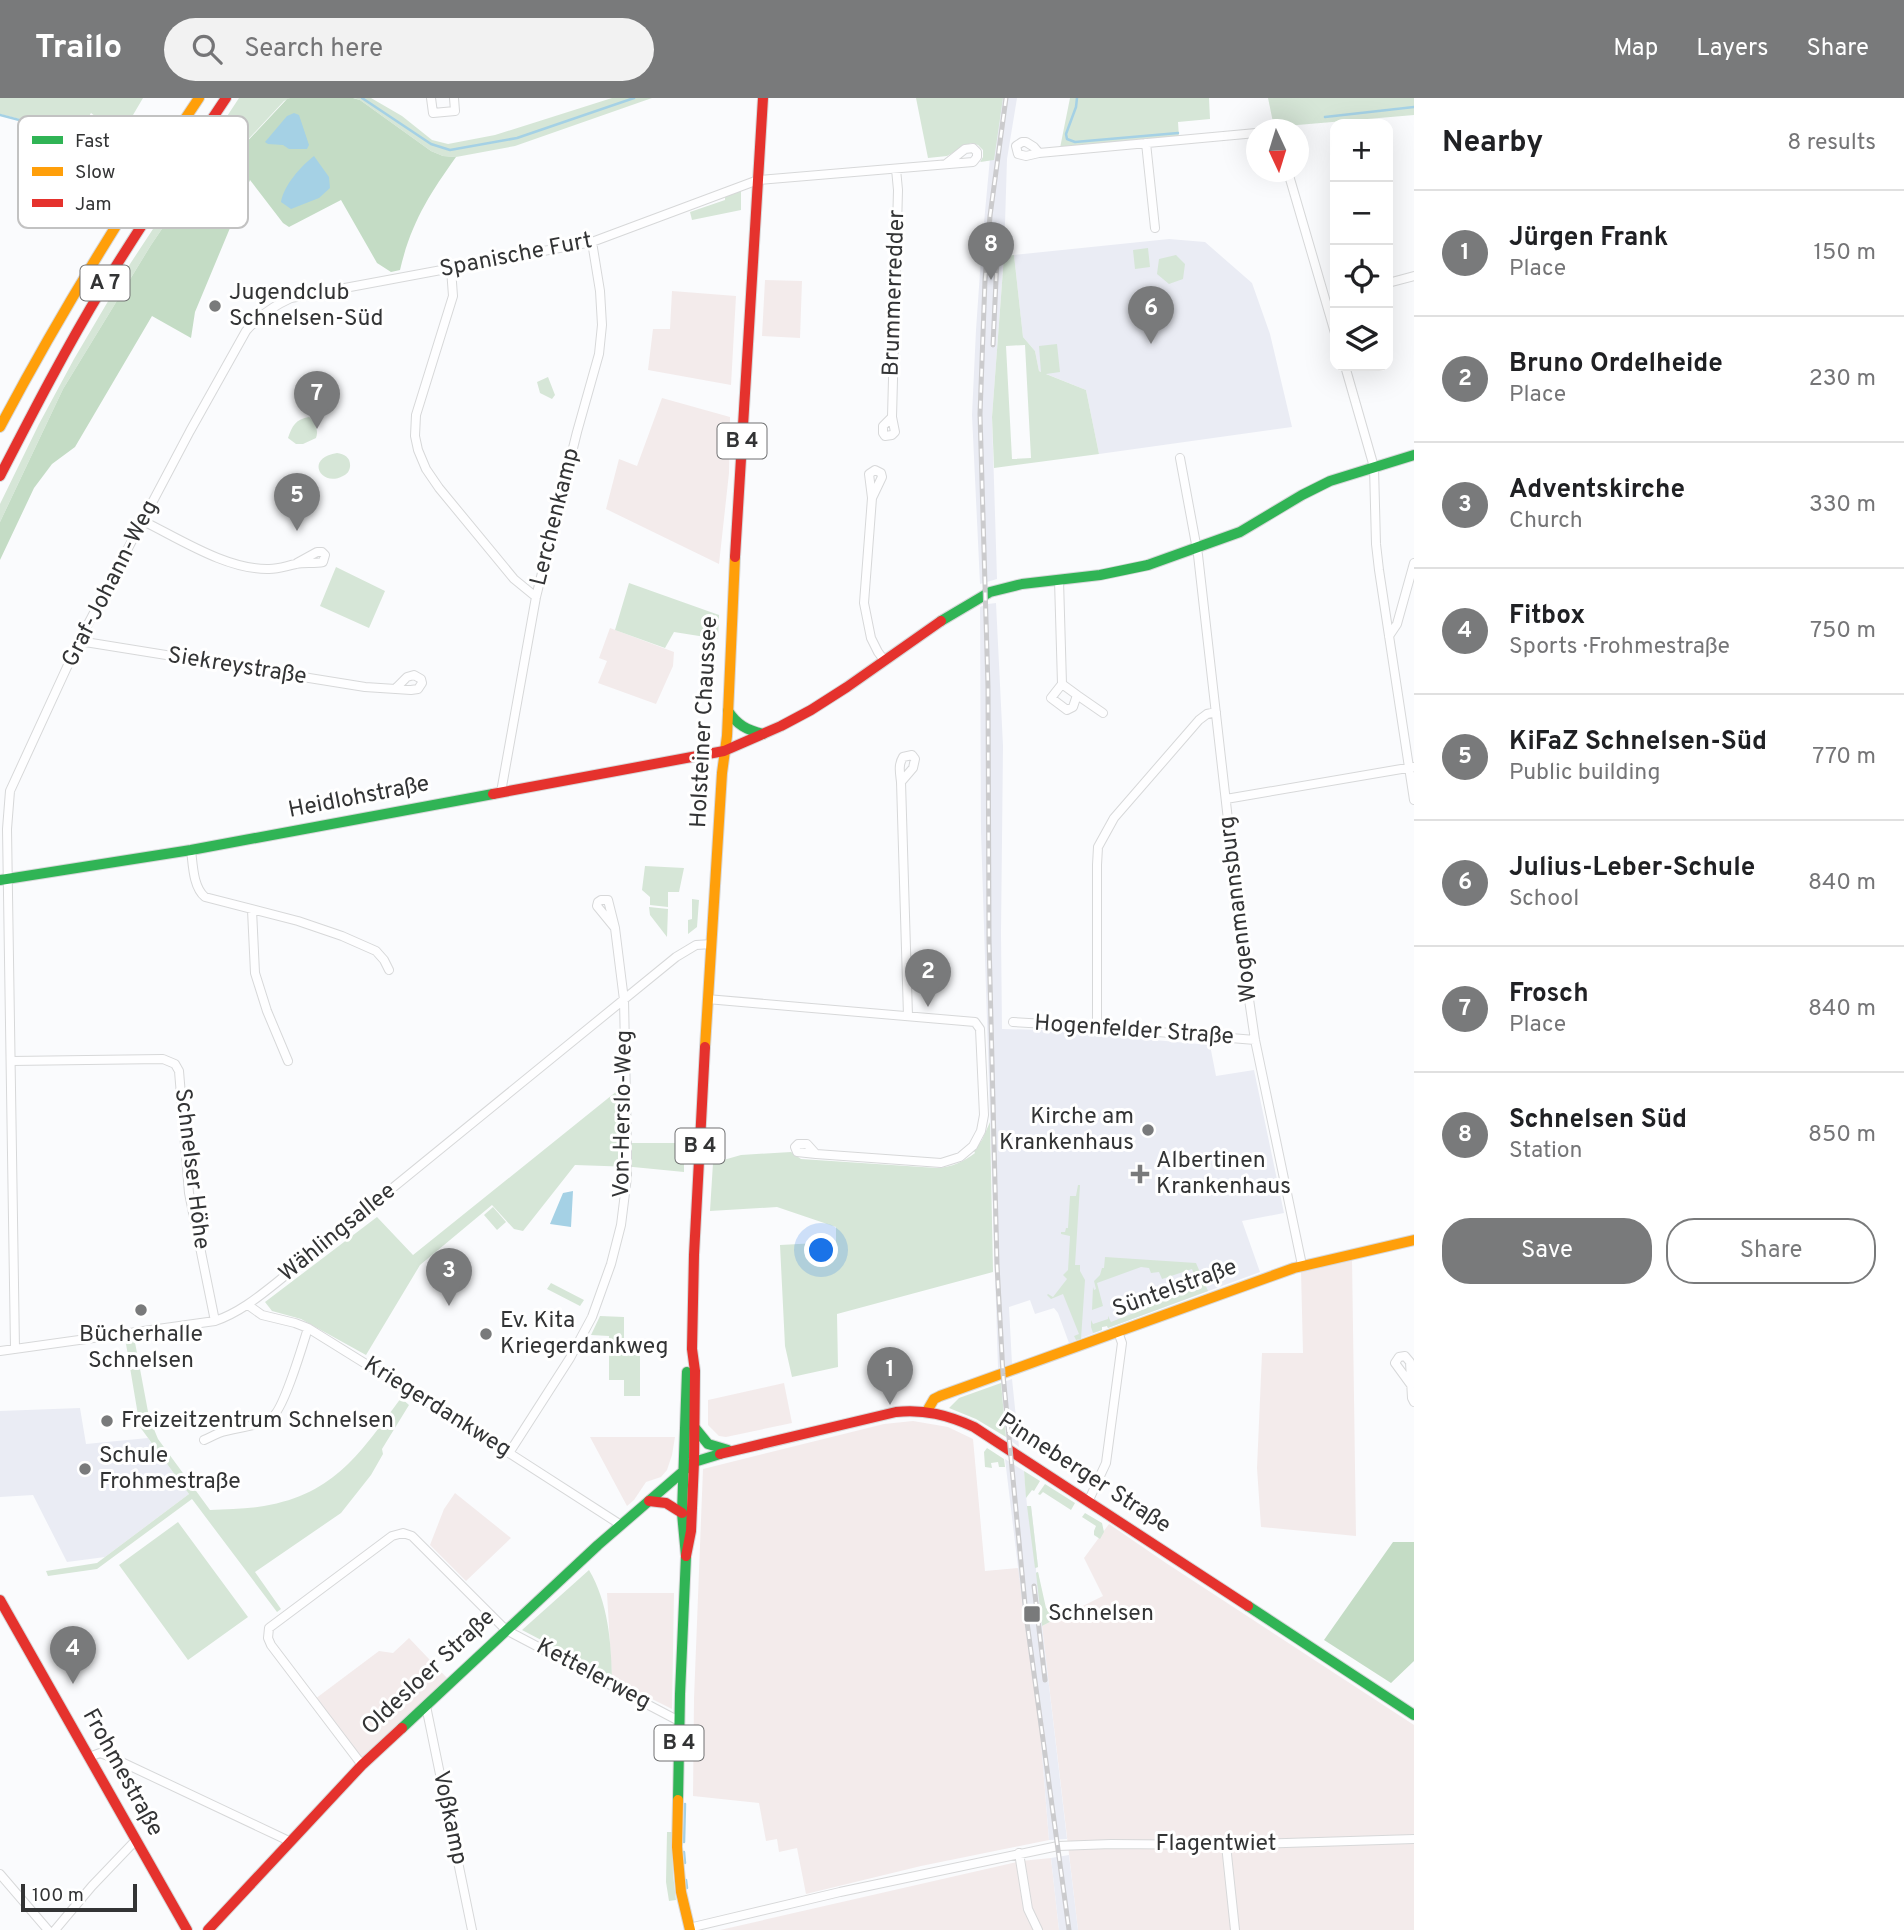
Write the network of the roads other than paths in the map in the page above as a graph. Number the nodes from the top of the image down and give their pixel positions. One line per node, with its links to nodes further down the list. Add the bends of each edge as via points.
1 (200, 98): 6 (main road, A 7)
2 (226, 98): 7 (main road, A 7)
3 (432, 98): 4 (street, via 433,113 455,111)
4 (454, 98)
5 (764, 98): 13 (main road, Holsteiner Chaussee / B 4)
6 (188, 116)
7 (214, 116)
8 (1246, 134): 9 (street)
9 (1146, 143): 10 (street); 17 (street)
10 (1039, 153)
11 (946, 164): 12 (street, Spanische Furt)
12 (896, 169): 13 (street, Spanische Furt); 27 (street, Brummerredder)
13 (758, 180): 18 (street, Spanische Furt); 46 (main road, Holsteiner Chaussee / B 4)
14 (1291, 182): 23 (street)
15 (114, 228): 28 (main road, A 7)
16 (139, 228): 32 (main road, A 7, via 85,316)
17 (1155, 228)
18 (592, 242): 19 (street, Spanische Furt); 39 (street, Lerchenkamp, via 602,314 599,354)
19 (451, 269): 24 (street, Spanische Furt, via 301,296); 39 (street, via 453,296 416,415 418,450 439,488 514,579)
20 (1414, 276): 21 (street)
21 (1393, 282)
22 (1330, 299): 23 (street)
23 (1326, 300): 25 (street)
24 (269, 309): 34 (street, Graf-Johann-Weg, via 246,331)
25 (1330, 315)
26 (1346, 371): 31 (street)
27 (892, 417)
28 (0, 427)
29 (1414, 455): 31 (main road, Heidlohstraße)
30 (1180, 458): 35 (street, Wogenmannsburg)
31 (1374, 467): 35 (main road, Heidlohstraße, via 1320,486 1240,532); 40 (street, via 1376,544)
32 (0, 476)
33 (872, 498): 42 (street, via 864,603 871,638)
34 (143, 521): 36 (street, via 231,564 270,569); 41 (street, Graf-Johann-Weg)
35 (1197, 549): 38 (main road, Heidlohstraße, via 1148,565); 47 (street, Wogenmannsburg)
36 (297, 563)
37 (1414, 563): 40 (street, via 1398,624)
38 (1059, 580): 42 (main road, Heidlohstraße, via 990,592); 43 (street)
39 (536, 597): 53 (street, Lerchenkamp)
40 (1389, 636): 51 (street)
41 (79, 641): 44 (street, Siekreystraße, via 344,684); 57 (street, Graf-Johann-Weg, via 10,790)
42 (884, 660): 49 (main road, Heidlohstraße, via 823,702)
43 (1062, 684): 45 (street); 45 (street, via 1051,698 1067,710)
44 (396, 688)
45 (1077, 695): 48 (street)
46 (728, 710): 49 (main road, via 742,728); 50 (main road, Holsteiner Chaussee / B 4)
47 (1216, 712): 54 (street, Wogenmannsburg); 67 (street, via 1199,720 1122,807 1098,847)
48 (1103, 713)
49 (763, 734): 50 (main road, Heidlohstraße)
50 (724, 751): 53 (main road, Heidlohstraße); 60 (main road, Holsteiner Chaussee / B 4)
51 (1411, 767): 54 (street); 55 (street)
52 (901, 782): 65 (street)
53 (501, 792): 56 (main road, Heidlohstraße)
54 (1226, 799): 68 (street, Wogenmannsburg)
55 (1414, 800)
56 (191, 850): 57 (main road, Heidlohstraße); 58 (street, via 201,894)
57 (4, 879): 62 (street, Graf-Johann-Weg)
58 (252, 910): 61 (street, via 366,946 376,951); 70 (street, via 255,973)
59 (615, 928): 64 (street)
60 (712, 944): 63 (main road, Holsteiner Chaussee / B 4); 64 (street, Wählingsallee, via 696,945 676,957)
61 (389, 970)
62 (4, 976): 69 (street, Graf-Johann-Weg)
63 (708, 999): 65 (street); 79 (main road, Holsteiner Chaussee / B 4)
64 (624, 1000): 74 (street, Wählingsallee); 89 (street, Von-Herslo-Weg, via 627,1177 614,1254 589,1324)
65 (908, 1016): 71 (street, via 975,1022 980,1029 984,1115 973,1146 960,1157 941,1163)
66 (1013, 1022): 67 (street, Hogenfelder Straße)
67 (1097, 1027): 68 (street, Hogenfelder Straße)
68 (1255, 1040): 73 (street, Wogenmannsburg)
69 (10, 1061): 75 (street, Schnelser Höhe, via 163,1059 175,1065 189,1193); 78 (street, Graf-Johann-Weg)
70 (288, 1061)
71 (816, 1154)
72 (1414, 1240): 73 (main road, Süntelstraße)
73 (1302, 1265): 77 (main road, Süntelstraße)
74 (248, 1305): 75 (street, Wählingsallee); 76 (street, Kriegerdankweg, via 262,1315)
75 (215, 1321): 78 (street, Wählingsallee)
76 (307, 1328): 87 (street, via 274,1417); 89 (street, Kriegerdankweg)
77 (1118, 1332): 82 (main road, Süntelstraße); 93 (street, via 1122,1343 1106,1463)
78 (15, 1349): 80 (street, Wählingsallee)
79 (692, 1349): 86 (main road, Holsteiner Chaussee / B 4); 91 (main road, Holsteiner Chaussee / B 4)
80 (0, 1351)
81 (1411, 1385): 83 (street)
82 (955, 1391): 84 (main road, Süntelstraße, via 937,1397); 85 (main road)
83 (1414, 1402)
84 (927, 1411): 85 (main road, Pinneberger Straße); 88 (main road, Pinneberger Straße, via 896,1412)
85 (940, 1413): 93 (main road, Pinneberger Straße, via 974,1427)
86 (695, 1428): 88 (main road, via 709,1445); 90 (main road, Holsteiner Chaussee / B 4)
87 (204, 1440)
88 (731, 1450): 90 (main road, Pinneberger Straße)
89 (509, 1453): 95 (street, Kriegerdankweg)
90 (694, 1462): 91 (main road, Oldesloer Straße); 96 (main road, Holsteiner Chaussee / B 4)
91 (683, 1471): 92 (main road, Oldesloer Straße); 94 (main road, Holsteiner Chaussee / B 4)
92 (649, 1501): 94 (main road, via 666,1503); 95 (main road, Oldesloer Straße)
93 (1088, 1502): 100 (main road, Pinneberger Straße)
94 (682, 1513): 96 (main road, Holsteiner Chaussee / B 4)
95 (621, 1525): 98 (main road, Oldesloer Straße)
96 (686, 1556): 101 (main road, Holsteiner Chaussee / B 4)
97 (0, 1600): 102 (main road, Frohmestraße)
98 (506, 1630): 99 (main road, Oldesloer Straße); 101 (street, Kettelerweg); 103 (street, Kettelerweg, via 412,1536 403,1533 392,1536 269,1628 271,1645)
99 (426, 1706): 103 (main road, Oldesloer Straße); 115 (street, Voßkamp)
100 (1414, 1714)
101 (679, 1721): 110 (main road, Holsteiner Chaussee / B 4, via 677,1856)
102 (89, 1758): 105 (main road, Frohmestraße); 106 (street, via 100,1753 111,1757)
103 (362, 1765): 106 (main road, Oldesloer Straße)
104 (1414, 1839): 107 (street, Flagentwiet)
105 (136, 1840): 112 (street); 113 (main road, Frohmestraße)
106 (289, 1841): 114 (main road, Oldesloer Straße)
107 (1226, 1845): 108 (street, Flagentwiet, via 1111,1844); 117 (street)
108 (1019, 1853): 110 (street, Flagentwiet); 116 (street, via 1028,1909)
109 (0, 1874): 111 (street)
110 (690, 1929)
111 (48, 1930)
112 (55, 1930)
113 (187, 1930)
114 (208, 1930)
115 (472, 1930)
116 (1038, 1930)
117 (1234, 1930)

